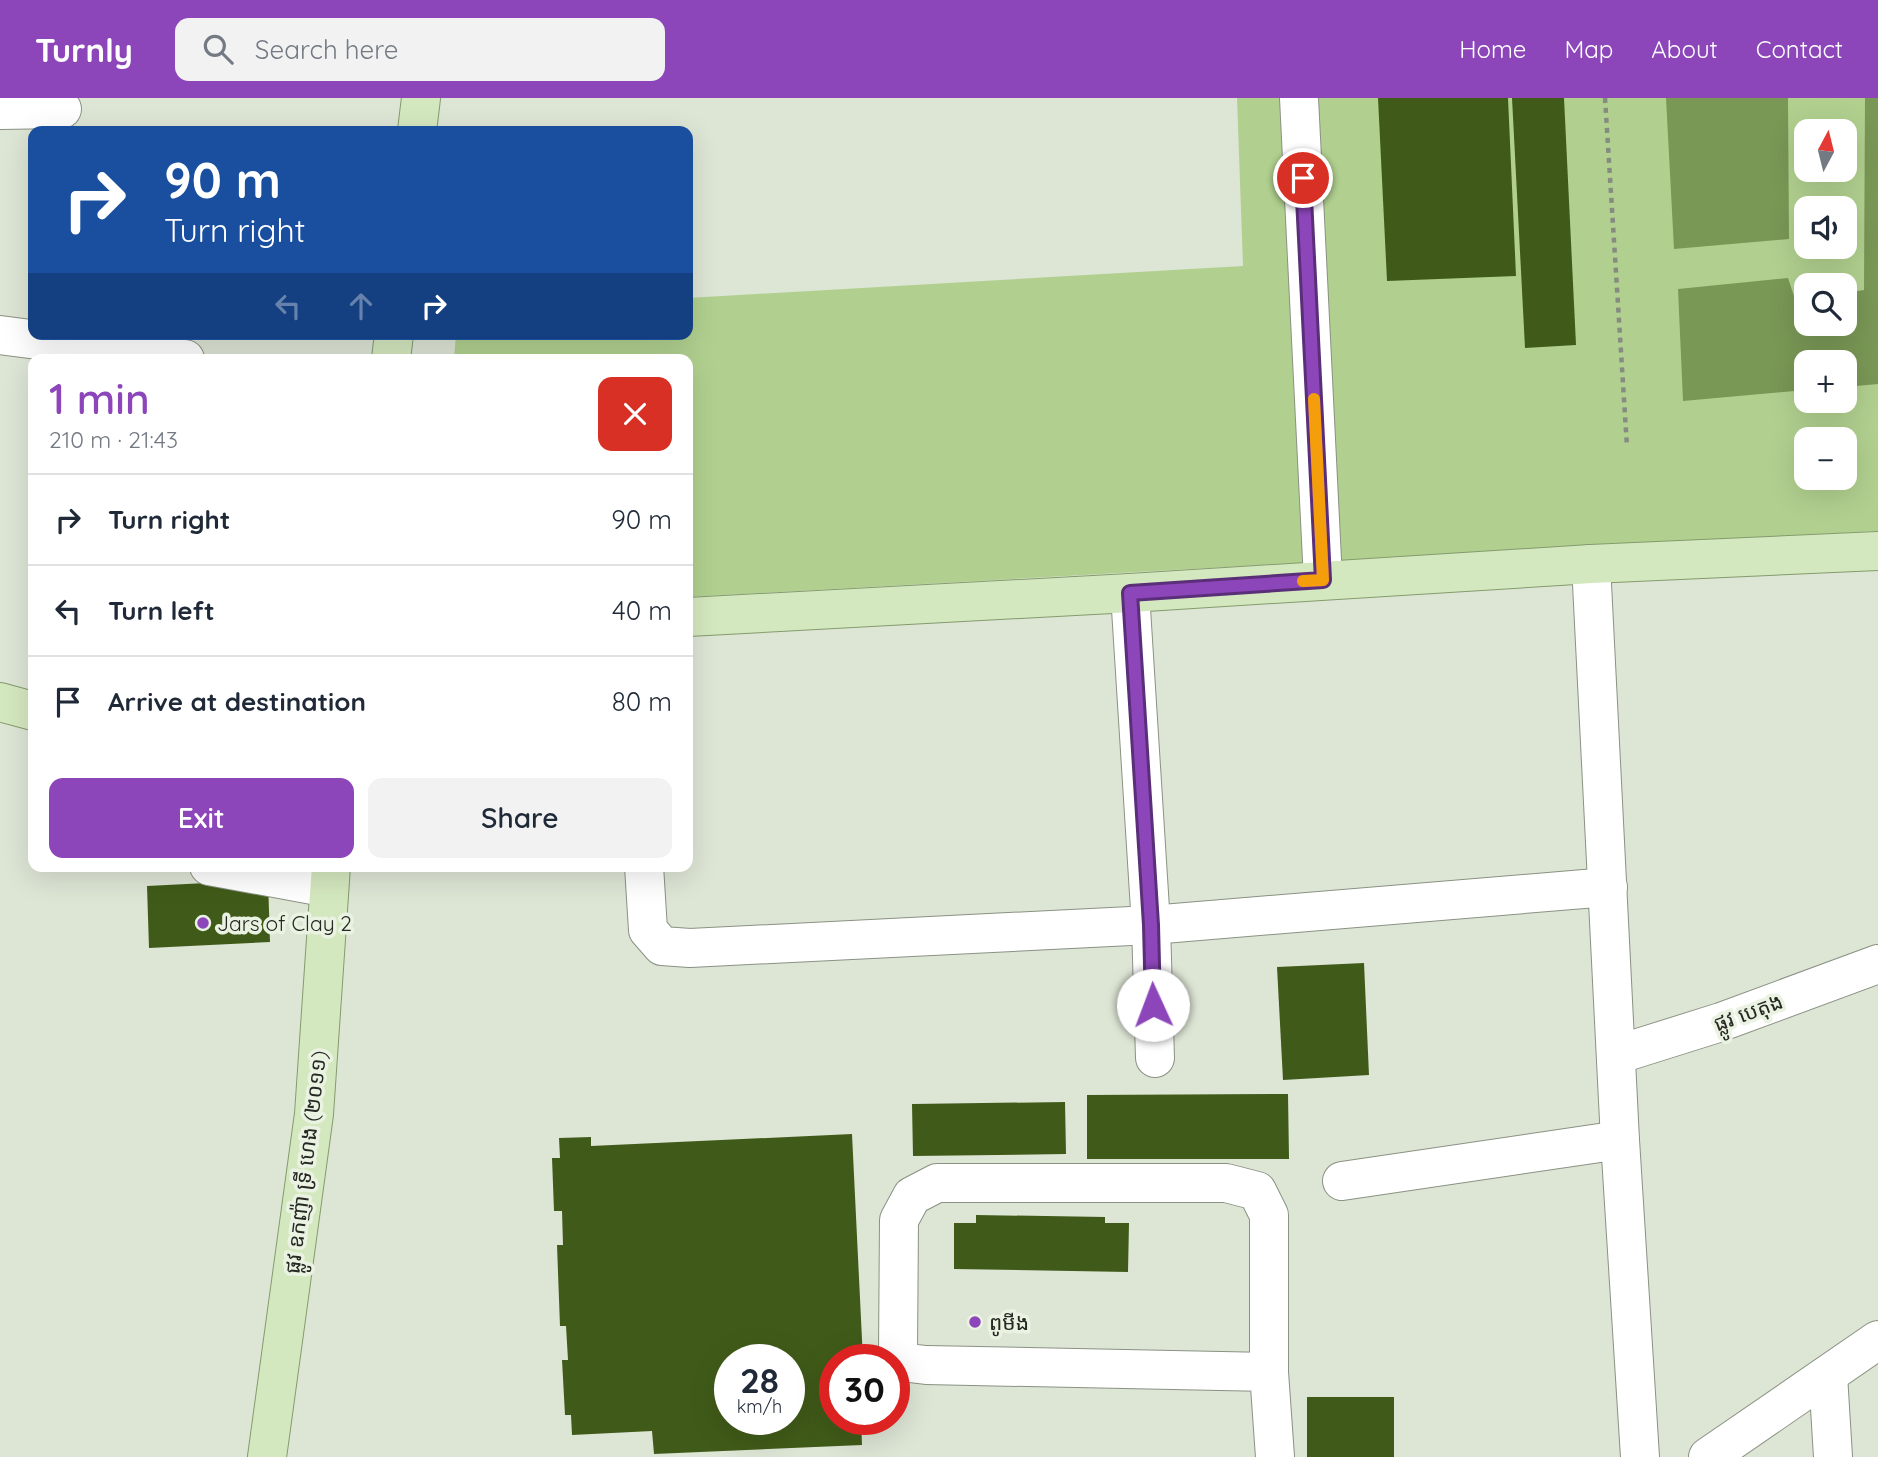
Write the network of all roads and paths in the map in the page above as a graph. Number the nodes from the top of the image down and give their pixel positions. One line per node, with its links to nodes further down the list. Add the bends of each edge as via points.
1 (421, 98): 6 (main road)
2 (1299, 98): 14 (street)
3 (1605, 98): 11 (path)
4 (62, 109): 5 (street)
5 (0, 110)
6 (418, 126)
7 (0, 335): 8 (street)
8 (28, 339)
9 (39, 340): 10 (street)
10 (147, 354)
11 (1627, 447)
12 (1878, 551): 13 (main road)
13 (1591, 564): 14 (main road); 22 (street)
14 (1323, 580): 15 (main road)
15 (1130, 593): 16 (main road); 23 (street)
16 (693, 617)
17 (0, 702): 18 (main road)
18 (28, 710)
19 (275, 872): 21 (street)
20 (644, 872): 23 (street, via 648,930 662,946)
21 (330, 877): 32 (main road, ផ្លូវ ឧកញ៉ា ទ្រី ហេង (២០១១), via 314,1114)
22 (1608, 887): 23 (street); 25 (street)
23 (1151, 925): 26 (street)
24 (1878, 964): 25 (street, ផ្លូវ បេតុង)
25 (1616, 1055): 27 (street)
26 (1155, 1058)
27 (1620, 1140): 28 (street); 34 (street)
28 (1342, 1181)
29 (1878, 1340): 31 (street)
30 (1269, 1372): 30 (street, via 1269,1216 1257,1191 1226,1183 937,1183 912,1196 900,1220 898,1353 909,1363); 33 (street)
31 (1828, 1375): 35 (street); 36 (street)
32 (267, 1457)
33 (1275, 1457)
34 (1640, 1457)
35 (1708, 1457)
36 (1833, 1457)

